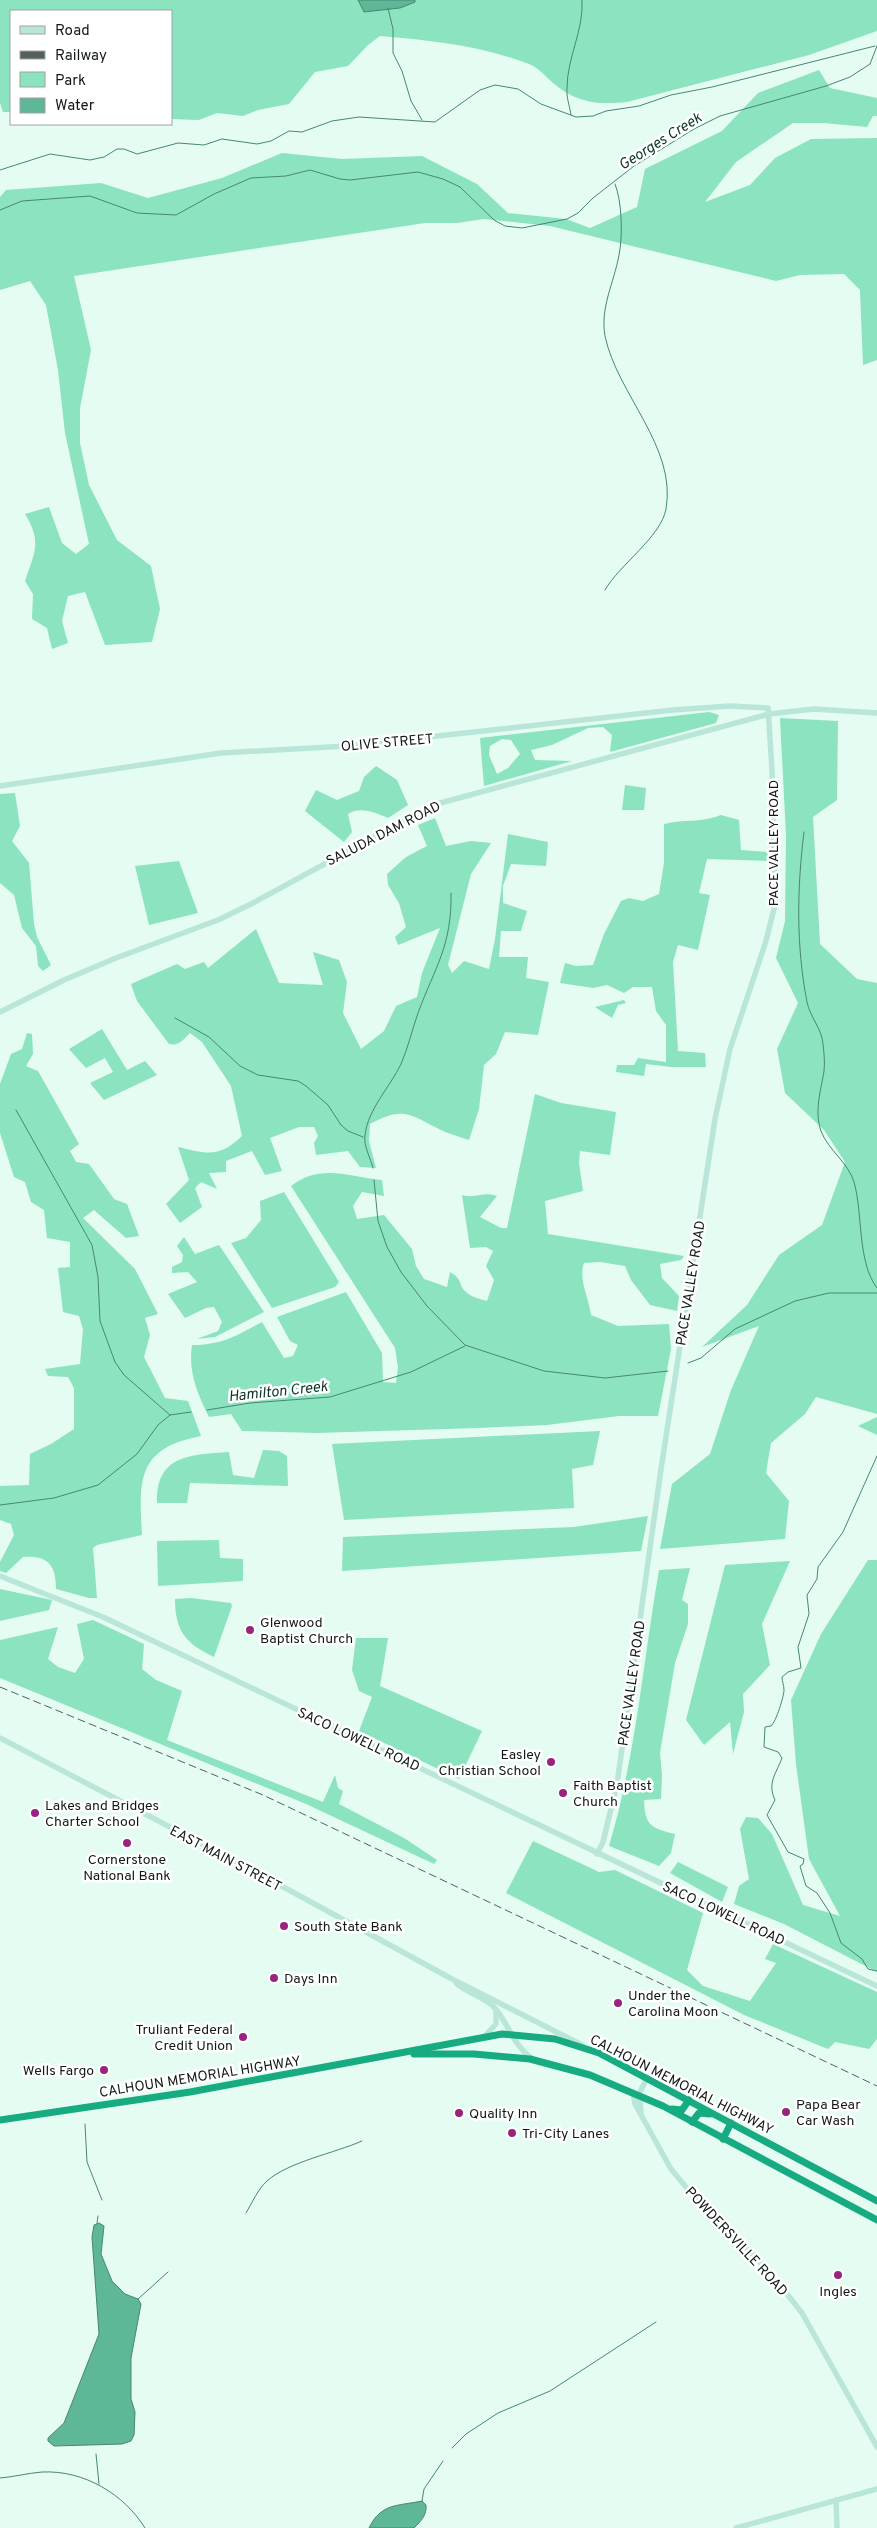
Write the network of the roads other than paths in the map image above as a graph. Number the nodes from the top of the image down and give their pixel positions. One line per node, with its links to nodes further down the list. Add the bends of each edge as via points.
1 (877, 713): 2 (street, SALUDA DAM ROAD, via 814,709)
2 (769, 714): 3 (street, OLIVE STREET, via 768,708 763,706 673,710 348,746 221,753); 4 (street, SALUDA DAM ROAD, via 433,805 218,920 72,976); 7 (street, PACE VALLEY ROAD, via 775,905 730,1049 715,1119 617,1784)
3 (0, 786)
4 (0, 1012)
5 (0, 1576): 7 (street, SACO LOWELL ROAD, via 87,1610)
6 (0, 1738): 8 (street, EAST MAIN STREET)
7 (598, 1854): 9 (street, SACO LOWELL ROAD)
8 (452, 1979): 10 (street, EAST MAIN STREET, via 463,1990); 13 (street, EAST MAIN STREET)
9 (877, 1986)
10 (493, 2007): 11 (street, EAST MAIN STREET); 12 (street, via 496,2024)
11 (510, 2034): 12 (highway, CALHOUN MEMORIAL HIGHWAY); 13 (highway, CALHOUN MEMORIAL HIGHWAY, via 555,2039); 15 (street, EAST MAIN STREET, via 518,2048)
12 (484, 2036): 14 (highway, CALHOUN MEMORIAL HIGHWAY)
13 (589, 2048): 16 (highway, CALHOUN MEMORIAL HIGHWAY)
14 (404, 2054): 15 (highway, CALHOUN MEMORIAL HIGHWAY, via 474,2054); 21 (highway, CALHOUN MEMORIAL HIGHWAY, via 190,2092)
15 (534, 2060): 17 (highway, CALHOUN MEMORIAL HIGHWAY, via 590,2075)
16 (647, 2078): 17 (street); 18 (highway, CALHOUN MEMORIAL HIGHWAY)
17 (636, 2093): 19 (highway, CALHOUN MEMORIAL HIGHWAY); 27 (street, POWDERSVILLE ROAD, via 636,2104 671,2169 768,2270 802,2313)
18 (689, 2100): 19 (highway, via 682,2110); 20 (highway, CALHOUN MEMORIAL HIGHWAY)
19 (667, 2108): 22 (highway, CALHOUN MEMORIAL HIGHWAY)
20 (718, 2116): 22 (highway, via 699,2113); 23 (highway, CALHOUN MEMORIAL HIGHWAY)
21 (0, 2120)
22 (692, 2122): 24 (highway, CALHOUN MEMORIAL HIGHWAY)
23 (731, 2123): 24 (highway); 25 (highway, CALHOUN MEMORIAL HIGHWAY)
24 (723, 2139): 26 (highway, CALHOUN MEMORIAL HIGHWAY)
25 (877, 2201)
26 (876, 2216)
27 (877, 2447)
28 (877, 2489): 29 (street)
29 (836, 2500): 30 (street); 31 (street)
30 (736, 2528)
31 (836, 2528)

